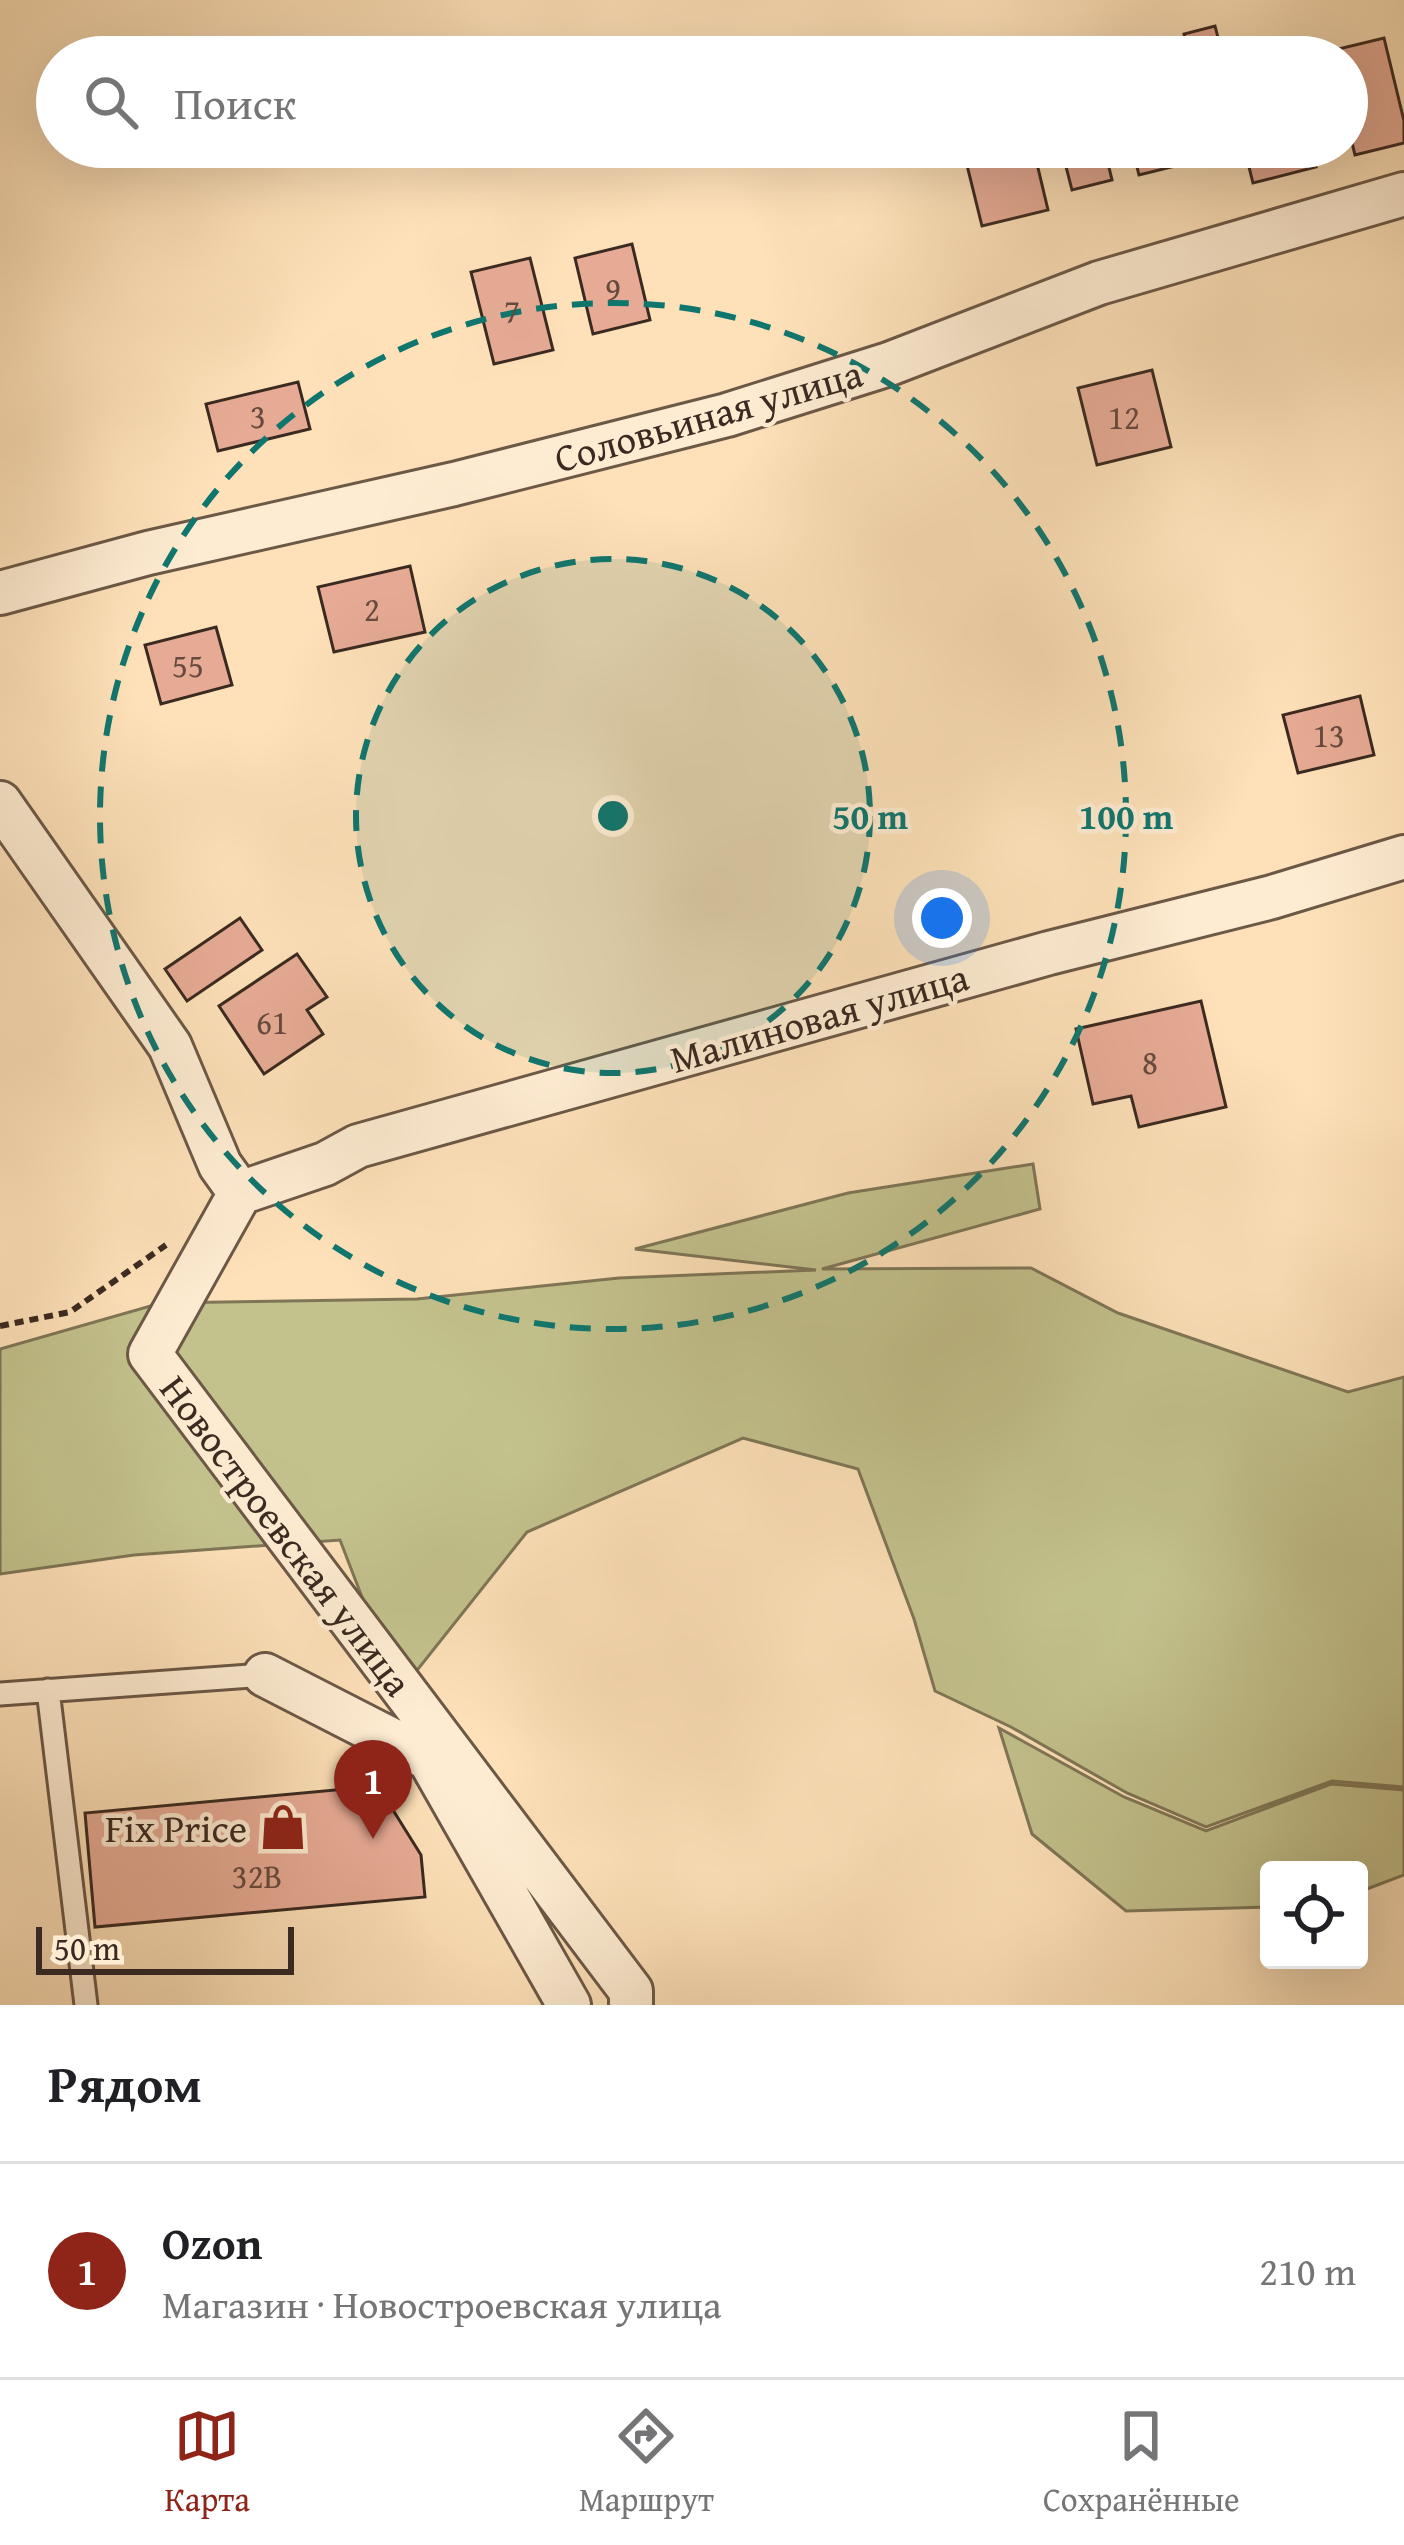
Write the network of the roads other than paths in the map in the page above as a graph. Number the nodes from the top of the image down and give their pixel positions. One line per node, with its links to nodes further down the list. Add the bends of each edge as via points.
1 (1404, 194): 2 (street, Соловьиная улица, via 1099,283 889,364 727,415)
2 (0, 593)
3 (0, 802): 5 (street, via 170,1046 220,1165)
4 (1404, 857): 5 (street, Малиновая улица, via 358,1146)
5 (240, 1193): 11 (street, Новостроевская улица, via 149,1354 631,1991)
6 (265, 1675): 7 (lane); 10 (street, via 429,1759)
7 (48, 1690): 8 (lane); 9 (lane)
8 (0, 1694)
9 (86, 2005)
10 (569, 2005)
11 (631, 2005)

